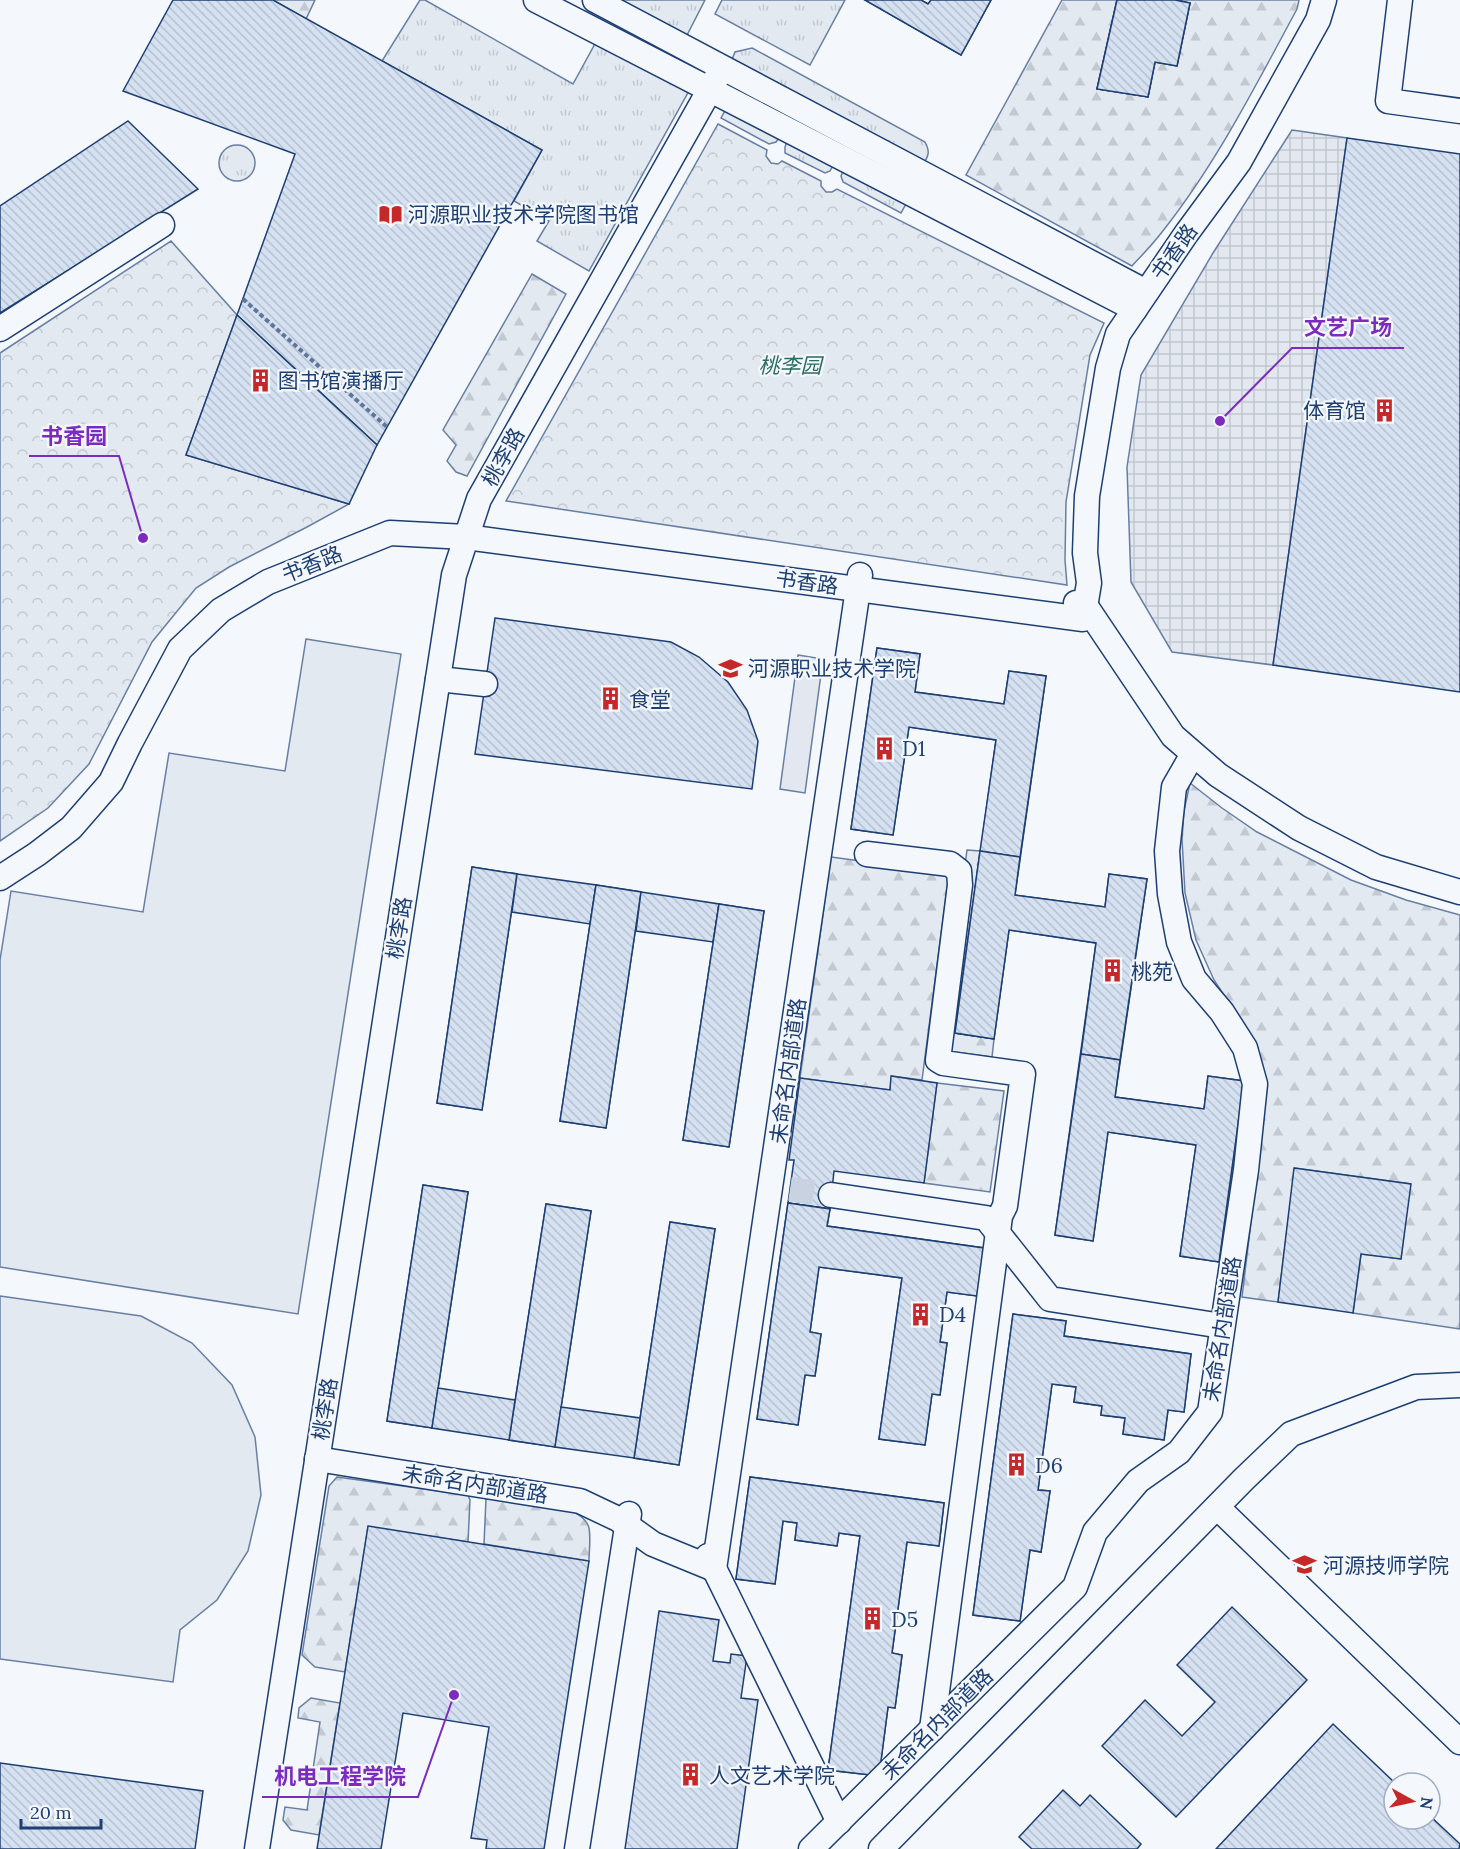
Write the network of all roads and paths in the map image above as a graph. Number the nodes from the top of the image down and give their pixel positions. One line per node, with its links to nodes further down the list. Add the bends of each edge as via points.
1 (536, 0): 7 (street)
2 (595, 0): 6 (street)
3 (1312, 0): 10 (street, 书香路, via 1231,155 1178,227)
4 (1324, 0): 10 (street, 书香路, via 1318,20 1239,162)
5 (1401, 0): 8 (street, via 1388,101)
6 (728, 72): 7 (street, 桃李路); 10 (street)
7 (715, 94): 10 (street); 14 (street, 桃李路, via 479,499)
8 (1460, 111)
9 (162, 225): 12 (street)
10 (1136, 298): 16 (street, 书香路, via 1110,330 1098,367 1076,495)
11 (243, 299): 13 (path)
12 (0, 329)
13 (387, 427)
14 (475, 532): 15 (street, 书香路); 17 (street, 桃李路, via 470,578); 21 (street, 书香路, via 389,520 267,570 216,603 174,641 105,774 66,820); 22 (street, 书香路, via 390,533 268,582 221,610 180,649 111,782 71,828)
15 (855, 581): 16 (street, 书香路); 33 (street, 未命名内部道路, via 775,1180)
16 (1078, 611): 19 (street, via 1162,745)
17 (446, 680): 18 (street); 30 (street, 桃李路)
18 (486, 684)
19 (1190, 760): 23 (street, via 1299,828 1376,867); 24 (street, via 1206,784 1253,818 1293,840 1373,879); 27 (street, 未命名内部道路, via 1174,787 1167,851 1179,942 1194,979 1245,1048 1255,1084)
20 (867, 854): 26 (street, via 950,864 959,871 937,1055 943,1063 1023,1074)
21 (0, 862)
22 (0, 878)
23 (1460, 892)
24 (1460, 906)
25 (832, 1188): 26 (street, via 991,1205)
26 (1005, 1227): 27 (street, via 1050,1299); 34 (street)
27 (1224, 1318): 34 (street, 未命名内部道路, via 1210,1412 1179,1452 1138,1481 1095,1532 1075,1587)
28 (1460, 1385): 31 (street, via 1416,1387 1291,1434)
29 (1460, 1400): 31 (street, via 1425,1400 1303,1446)
30 (324, 1454): 32 (street, 未命名内部道路, via 580,1501 618,1519); 37 (street, 桃李路); 38 (street, 桃李路)
31 (1222, 1512): 35 (street); 41 (street); 42 (street)
32 (629, 1520): 33 (street, 未命名内部道路); 39 (street)
33 (711, 1563): 36 (street)
34 (939, 1722): 36 (street, 未命名内部道路)
35 (1460, 1742)
36 (839, 1822): 40 (street, 未命名内部道路)
37 (257, 1849)
38 (268, 1849)
39 (577, 1849)
40 (811, 1849)
41 (882, 1849)
42 (902, 1849)

